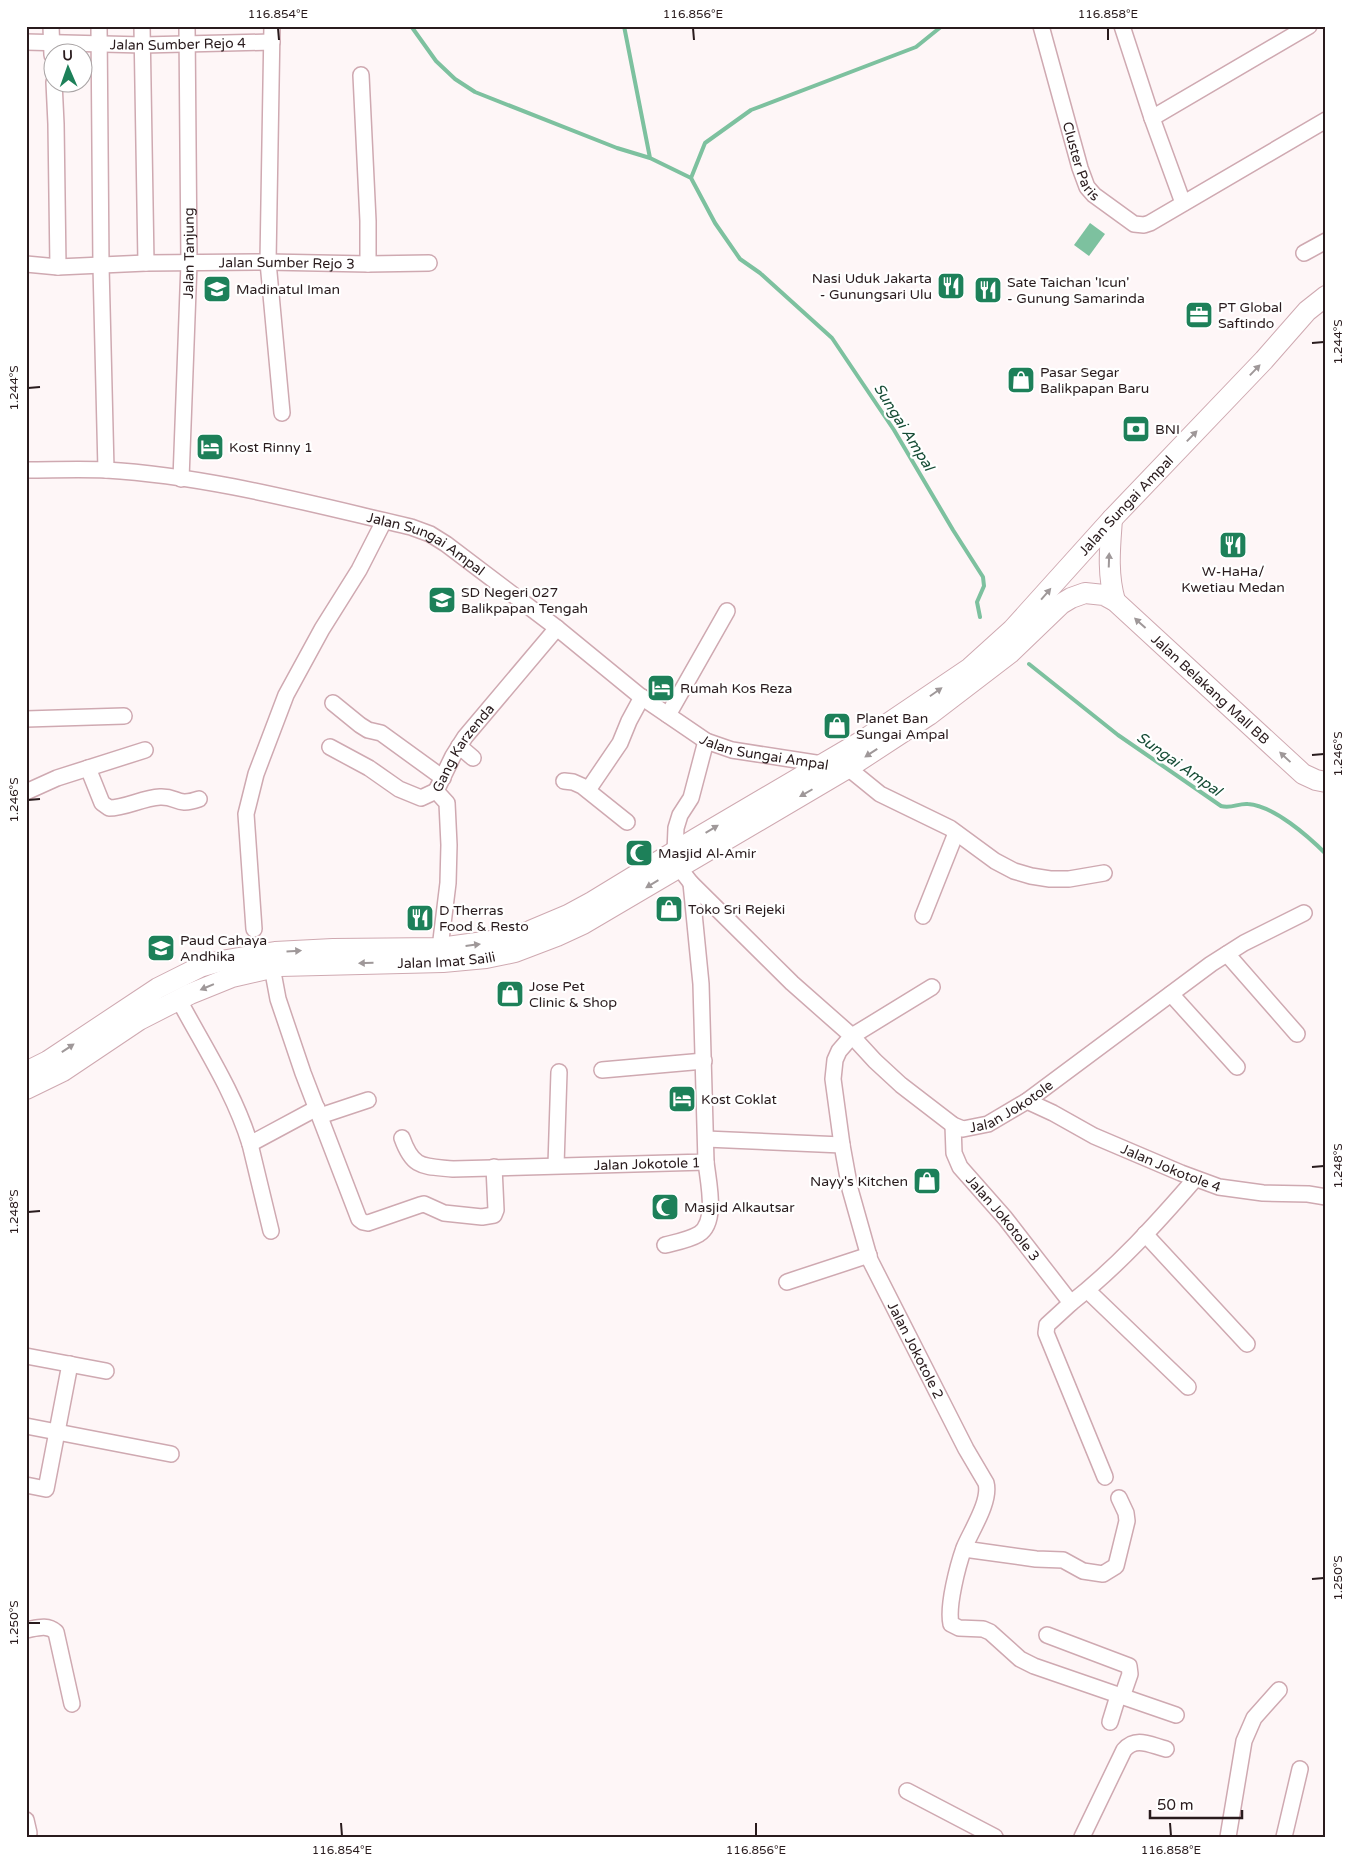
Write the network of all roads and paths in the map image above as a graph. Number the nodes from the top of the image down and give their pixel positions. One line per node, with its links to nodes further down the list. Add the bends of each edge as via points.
1 (52, 26): 10 (street)
2 (99, 26): 12 (street)
3 (142, 26): 15 (street)
4 (187, 26): 13 (street, Jalan Tanjung)
5 (272, 26): 11 (street)
6 (1041, 26): 21 (street, Cluster Paris, via 1087,187 1108,206 1139,225 1150,223)
7 (1122, 26): 19 (street)
8 (1308, 26): 19 (street)
9 (26, 42): 16 (street, Jalan Sumber Rejo 4)
10 (52, 42)
11 (272, 42): 13 (street, Jalan Sumber Rejo 4); 24 (street)
12 (99, 44): 14 (street, Jalan Sumber Rejo 4); 15 (street, Jalan Sumber Rejo 4); 30 (street)
13 (188, 44): 15 (street, Jalan Sumber Rejo 4); 26 (street, Jalan Tanjung)
14 (92, 45)
15 (143, 45): 25 (street)
16 (42, 46)
17 (361, 75): 29 (street)
18 (54, 92): 31 (street)
19 (1152, 118): 21 (street)
20 (1326, 120): 21 (street, Cluster Paris)
21 (1183, 203)
22 (1326, 241): 23 (street)
23 (1304, 253)
24 (268, 262): 26 (street, Jalan Sumber Rejo 3); 29 (street, Jalan Sumber Rejo 3); 33 (street)
25 (146, 263): 26 (street, Jalan Sumber Rejo 3); 30 (street, Jalan Sumber Rejo 3)
26 (189, 263): 36 (street, Jalan Tanjung)
27 (429, 263): 29 (street, Jalan Sumber Rejo 3)
28 (26, 264): 31 (street, Jalan Sumber Rejo 3)
29 (368, 264)
30 (102, 266): 31 (street, Jalan Sumber Rejo 3); 35 (street)
31 (58, 267)
32 (1326, 296): 37 (main road, Jalan Sungai Ampal, one-way to 32, via 1308,311)
33 (282, 413)
34 (26, 470): 35 (street, Jalan Sungai Ampal)
35 (106, 470): 36 (street, Jalan Sungai Ampal)
36 (181, 479): 38 (street, Jalan Sungai Ampal, via 259,492)
37 (1112, 519): 39 (main road, one-way to 37, via 1109,577); 42 (main road, Jalan Sungai Ampal, one-way to 37)
38 (384, 521): 41 (street, Jalan Sungai Ampal, via 430,534); 69 (street, via 286,695 256,774 246,814)
39 (1115, 601): 42 (main road, Jalan Belakang Mall BB, via 1104,595 1085,593 1071,598); 58 (main road, Jalan Belakang Mall BB, one-way to 39, via 1303,774)
40 (726, 612): 47 (street)
41 (557, 628): 44 (street, Jalan Sungai Ampal); 50 (street, Gang Karzenda)
42 (1013, 641): 43 (main road, Jalan Sungai Ampal)
43 (970, 676): 54 (main road, Jalan Sungai Ampal, one-way to 43); 56 (main road, Jalan Sungai Ampal, one-way to 56, via 929,715)
44 (642, 697): 47 (street, Jalan Sungai Ampal); 61 (street, via 620,744)
45 (333, 704): 59 (street, via 368,730 381,732)
46 (124, 716): 48 (street)
47 (668, 716): 49 (street, Jalan Sungai Ampal)
48 (26, 719)
49 (706, 741): 54 (street, Jalan Sungai Ampal, via 732,750); 65 (street, Jalan Jokotole 1, via 691,798 680,815 674,839)
50 (459, 746): 53 (street); 59 (street, Gang Karzenda)
51 (330, 747): 59 (street, via 412,795 421,798)
52 (145, 750): 55 (street)
53 (472, 758)
54 (821, 764): 56 (street); 65 (main road, Jalan Imat Saili, one-way to 54)
55 (88, 768): 60 (street); 62 (street, via 102,803 109,808 155,798 169,798 182,803)
56 (848, 768): 64 (street, via 880,794); 65 (main road, Jalan Imat Saili, one-way to 65)
57 (564, 781): 61 (street)
58 (1326, 782)
59 (440, 784): 70 (street, Gang Karzenda, via 447,803 449,845)
60 (29, 789)
61 (588, 790): 63 (street)
62 (199, 799)
63 (627, 822)
64 (956, 833): 66 (street, via 995,861 1031,876 1069,879); 68 (street)
65 (679, 864): 70 (main road, Jalan Imat Saili, one-way to 65, via 512,938); 72 (main road, Jalan Imat Saili, one-way to 72, via 583,924 515,952 443,962); 77 (street, Jalan Jokotole, via 792,983); 78 (street, Jalan Jokotole 1, via 701,984)
66 (1104, 874)
67 (1304, 913): 71 (street, Jalan Jokotole, via 1244,942)
68 (923, 916)
69 (254, 929)
70 (440, 948): 81 (main road, Jalan Imat Saili, one-way to 70, via 48,1061 158,988 200,967 275,952)
71 (1228, 954): 74 (street, Jalan Jokotole); 76 (street)
72 (272, 967): 75 (main road, Jalan Imat Saili, one-way to 75, via 232,977); 86 (street, via 278,1000 302,1073)
73 (932, 987): 77 (street)
74 (1171, 994): 79 (street); 85 (street, Jalan Jokotole)
75 (179, 1000): 83 (main road, Jalan Imat Saili, via 140,1020 63,1072); 90 (street, via 225,1084)
76 (1297, 1034)
77 (852, 1036): 87 (street, Jalan Jokotole, via 901,1085); 91 (street, Jalan Jokotole 2, via 839,1051 833,1070)
78 (704, 1061): 80 (street); 89 (street, Jalan Jokotole 1)
79 (1237, 1066)
80 (602, 1070)
81 (26, 1072)
82 (559, 1072): 93 (street)
83 (26, 1089)
84 (368, 1100): 86 (street)
85 (1027, 1101): 87 (street, Jalan Jokotole, via 988,1124 963,1129); 95 (street, Jalan Jokotole 4, via 1094,1136)
86 (319, 1112): 90 (street); 94 (street, via 359,1219 363,1222 424,1204 444,1213 482,1218 494,1215)
87 (953, 1125): 103 (street, Jalan Jokotole 3, via 954,1153 960,1167)
88 (402, 1138): 94 (street, Jalan Jokotole 1, via 410,1156 420,1164 453,1169)
89 (706, 1139): 91 (street); 92 (street, Jalan Jokotole 1)
90 (250, 1144): 97 (street)
91 (842, 1145): 100 (street, Jalan Jokotole 2, via 850,1189)
92 (706, 1162): 93 (street, Jalan Jokotole 1); 99 (street, via 710,1209 707,1226 688,1239)
93 (556, 1166): 94 (street, Jalan Jokotole 1)
94 (491, 1167)
95 (1195, 1179): 96 (street, Jalan Jokotole 4, via 1237,1190); 98 (street)
96 (1326, 1197)
97 (271, 1231)
98 (1146, 1234): 102 (street); 104 (street)
99 (665, 1245)
100 (869, 1255): 101 (street); 115 (street, Jalan Jokotole 2, via 970,1459 986,1483 987,1494)
101 (787, 1282)
102 (1088, 1291): 103 (street); 108 (street)
103 (1071, 1303): 112 (street, via 1047,1325 1046,1333)
104 (1247, 1344)
105 (26, 1356): 106 (street)
106 (70, 1364): 107 (street); 110 (street)
107 (106, 1371)
108 (1188, 1387)
109 (26, 1426): 110 (street)
110 (57, 1432): 111 (street); 113 (street, via 46,1489)
111 (171, 1454)
112 (1105, 1477)
113 (26, 1485)
114 (1119, 1498): 115 (street, via 1127,1521 1118,1561 1113,1570 1103,1574 1083,1571 1063,1560)
115 (964, 1549): 119 (street, Jalan Jokotole 2, via 956,1574 951,1624 965,1629 983,1629 1020,1659 1034,1666)
116 (26, 1630): 120 (street, via 43,1627 56,1632)
117 (1047, 1635): 119 (street, via 1129,1666 1130,1674)
118 (1279, 1690): 128 (street, via 1254,1718 1244,1741)
119 (1120, 1696): 121 (street, Jalan Jokotole 2); 122 (street)
120 (72, 1704)
121 (1176, 1715)
122 (1110, 1722)
123 (1166, 1749): 127 (street, via 1138,1741 1128,1744)
124 (1300, 1769): 129 (street)
125 (907, 1791): 126 (street)
126 (995, 1837)
127 (1082, 1837)
128 (1228, 1837)
129 (1284, 1837)

